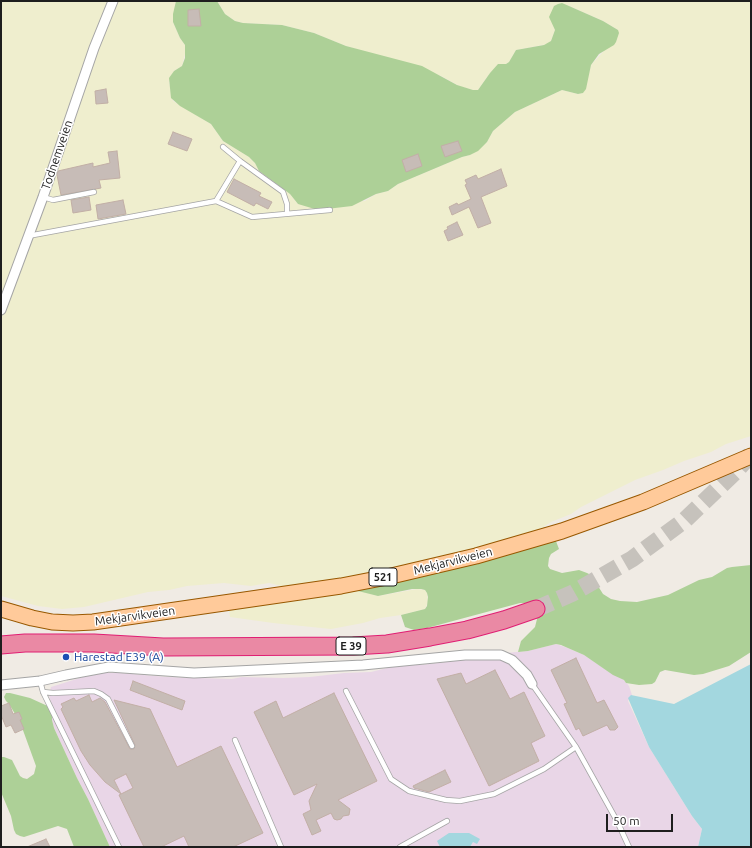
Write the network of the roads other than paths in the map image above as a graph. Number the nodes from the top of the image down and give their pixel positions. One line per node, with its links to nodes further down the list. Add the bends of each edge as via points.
1 (113, 1): 5 (street, Todnemveien, via 94,48)
2 (223, 147): 3 (lane)
3 (240, 161): 6 (lane); 8 (lane, via 283,192)
4 (94, 192): 5 (lane, via 53,200)
5 (43, 197): 9 (street, Todnemveien)
6 (216, 200): 8 (lane, via 252,217); 9 (lane)
7 (330, 210): 8 (lane)
8 (287, 214)
9 (28, 236): 10 (street, Todnemveien)
10 (1, 310)
11 (751, 456): 12 (main road, Mekjarvikveien / 521, via 643,502 562,531 476,556 387,577 93,622 52,622)
12 (1, 609)
13 (536, 609): 17 (highway, E 39, via 467,630 387,644)
14 (1, 639): 15 (highway, E 39)
15 (25, 643): 16 (highway, E 39); 17 (highway, E 39)
16 (1, 645)
17 (163, 647): 18 (highway, E 39, via 124,651)
18 (1, 653)
19 (40, 681): 20 (street, via 109,668 194,673 363,665 464,655 501,655 512,660); 21 (street); 23 (lane)
20 (532, 684): 26 (lane)
21 (1, 685)
22 (346, 691): 26 (lane, via 390,779 409,791 460,801 494,794 544,769)
23 (43, 692): 25 (lane, via 94,691 101,694 108,699); 28 (lane)
24 (235, 740): 29 (lane)
25 (132, 746)
26 (576, 747): 31 (lane, via 618,821)
27 (447, 820): 30 (lane)
28 (119, 847)
29 (281, 847)
30 (400, 847)
31 (629, 847)

